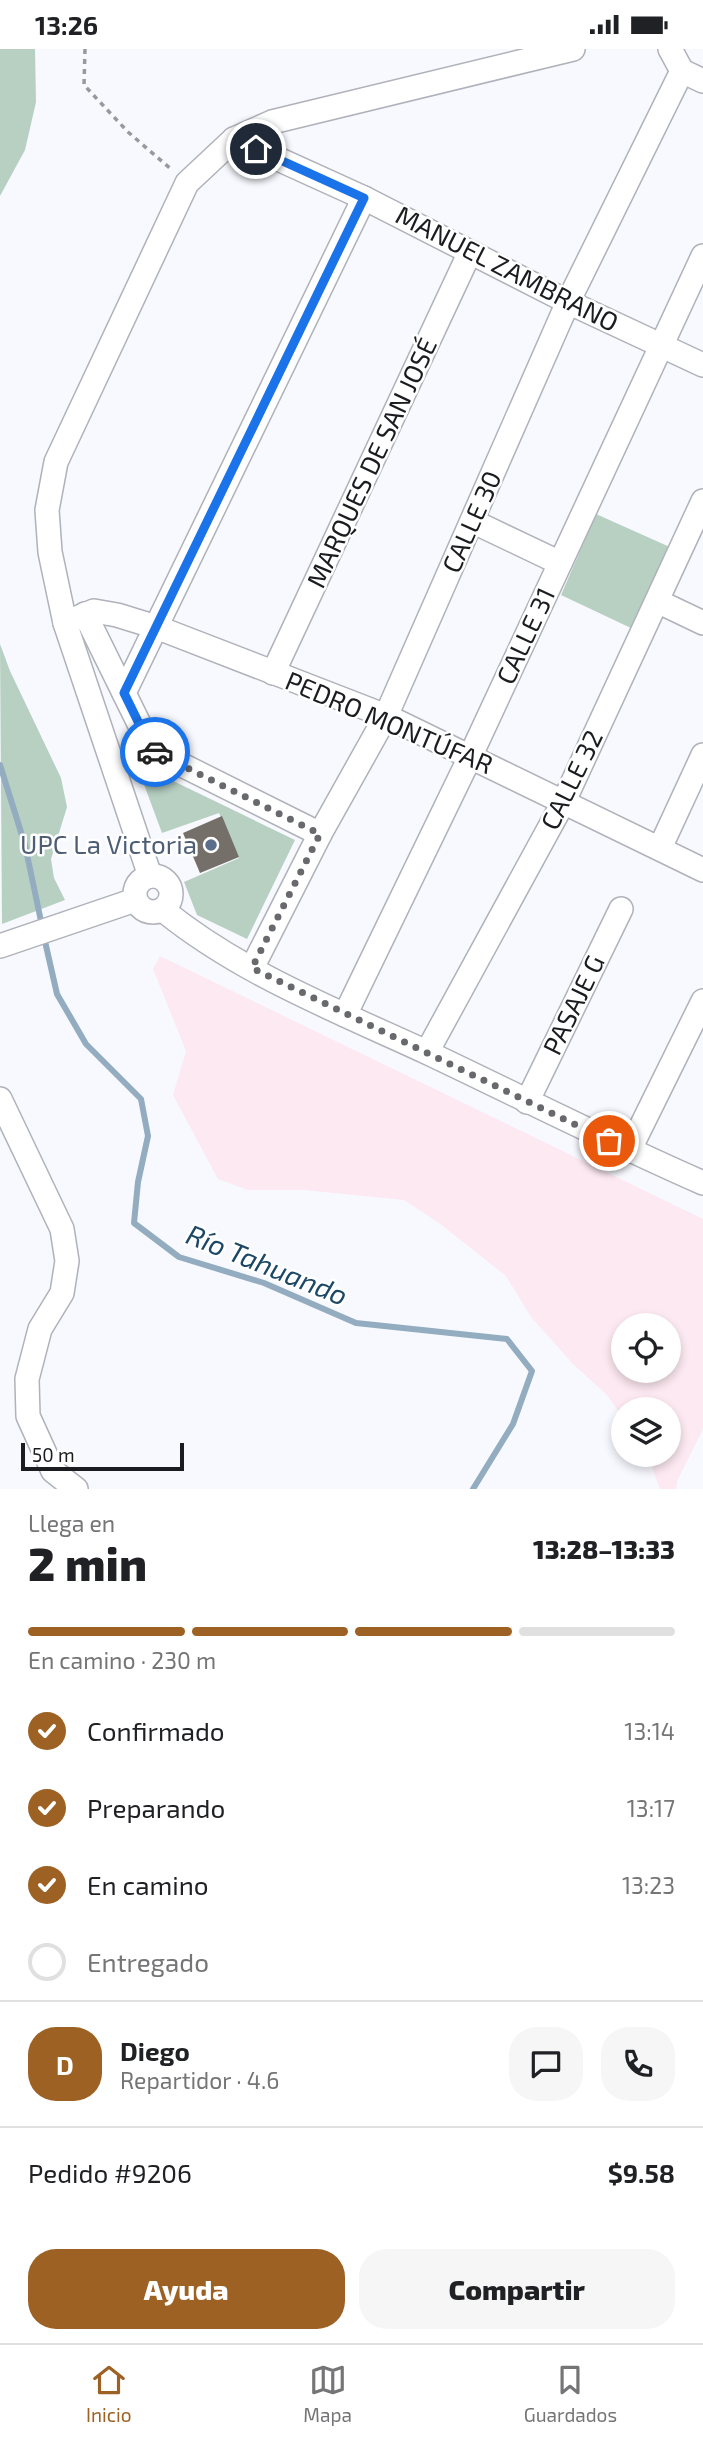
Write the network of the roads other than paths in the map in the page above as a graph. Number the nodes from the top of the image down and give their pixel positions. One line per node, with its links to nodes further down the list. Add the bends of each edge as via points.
1 (573, 49): 4 (street, via 272,122)
2 (670, 49): 3 (street)
3 (693, 76): 8 (street, CALLE 30)
4 (234, 139): 5 (street, MANUEL ZAMBRANO); 15 (street, via 187,183 57,462 47,510 50,552)
5 (364, 198): 6 (street, MANUEL ZAMBRANO); 17 (street)
6 (470, 252): 8 (street, MANUEL ZAMBRANO); 18 (street, MARQUES DE SAN JOSÉ)
7 (703, 256): 9 (street, CALLE 31)
8 (568, 302): 9 (street, MANUEL ZAMBRANO); 12 (street, CALLE 30)
9 (659, 345): 10 (street, MANUEL ZAMBRANO); 13 (street, CALLE 31)
10 (703, 365)
11 (703, 501): 14 (street, CALLE 32)
12 (472, 521): 13 (street); 20 (street, CALLE 30)
13 (560, 562): 22 (street, CALLE 31)
14 (657, 601): 16 (street); 23 (street, CALLE 32)
15 (75, 618): 17 (street, PEDRO MONTÚFAR, via 94,611); 19 (street); 27 (street)
16 (703, 623)
17 (156, 627): 18 (street, PEDRO MONTÚFAR); 19 (street)
18 (273, 673): 20 (street, PEDRO MONTÚFAR)
19 (124, 693): 24 (street, via 152,750)
20 (386, 716): 22 (street, PEDRO MONTÚFAR); 24 (street, CALLE 30)
21 (703, 755): 25 (street)
22 (470, 757): 23 (street, PEDRO MONTÚFAR); 34 (street, CALLE 31)
23 (564, 801): 25 (street, PEDRO MONTÚFAR); 35 (street, CALLE 32)
24 (320, 834): 32 (street, CALLE 30)
25 (660, 848): 26 (street, PEDRO MONTÚFAR)
26 (703, 870)
27 (150, 876): 28 (street, via 139,882); 30 (street, via 161,877 169,885 172,896)
28 (135, 900): 30 (street, via 150,913); 31 (street)
29 (621, 909): 37 (street, PASAJE G)
30 (163, 910): 32 (street)
31 (0, 946)
32 (252, 968): 34 (street)
33 (703, 1001): 38 (street)
34 (345, 1014): 35 (street)
35 (427, 1052): 37 (street)
36 (0, 1099): 40 (street, via 62,1229 67,1261 62,1293 40,1329 27,1379 28,1416 53,1471)
37 (527, 1102): 38 (street)
38 (629, 1151): 39 (street)
39 (703, 1183)
40 (76, 1489)

